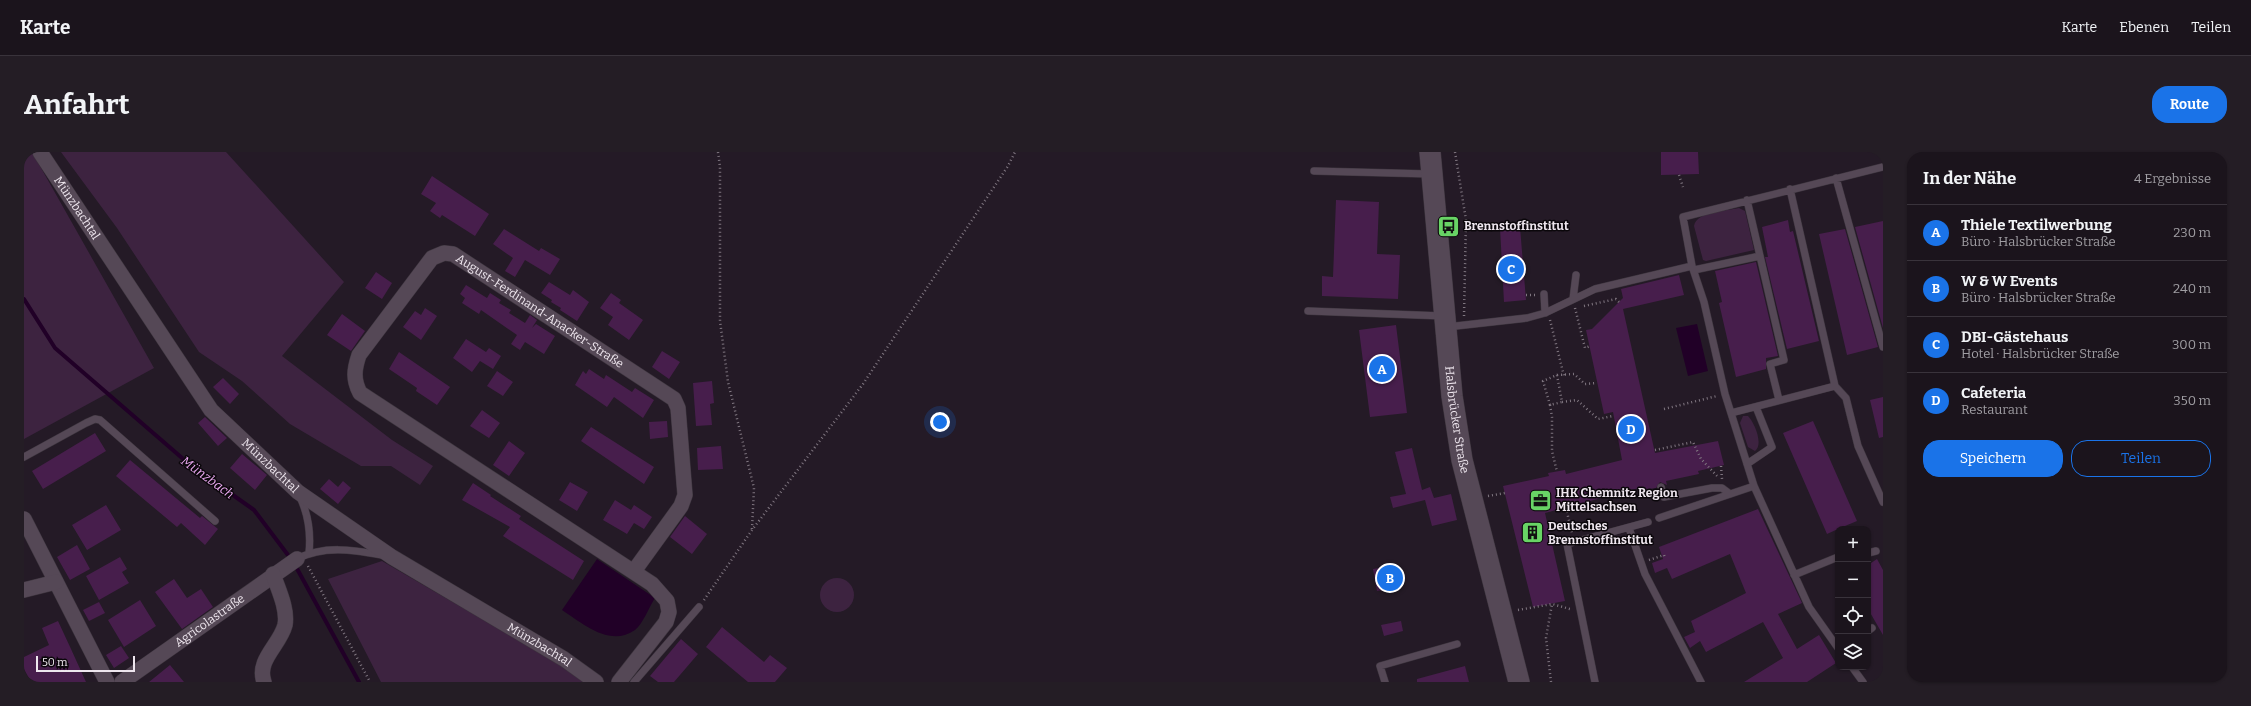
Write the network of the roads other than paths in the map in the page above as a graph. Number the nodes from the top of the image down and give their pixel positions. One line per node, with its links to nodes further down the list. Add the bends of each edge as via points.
1 (40, 152): 26 (street, Münzbachtal, via 211,410)
2 (1430, 152): 5 (main road, Halsbrücker Straße)
3 (1883, 167): 6 (lane)
4 (1314, 171): 5 (lane)
5 (1432, 174): 16 (main road, Halsbrücker Straße)
6 (1836, 178): 7 (lane); 17 (lane)
7 (1790, 190): 8 (lane); 18 (lane)
8 (1747, 200): 9 (lane); 10 (lane, via 1683,217)
9 (1760, 256): 10 (lane); 19 (lane, via 1784,360 1770,364)
10 (1693, 268): 13 (lane, via 1595,289); 21 (lane)
11 (1576, 275): 13 (lane)
12 (1544, 294): 15 (lane)
13 (1573, 299): 15 (lane)
14 (1308, 311): 16 (lane)
15 (1545, 313): 16 (lane, via 1527,318)
16 (1451, 322): 55 (main road, Halsbrücker Straße, via 1452,396 1462,460)
17 (1883, 347)
18 (1835, 386): 19 (lane); 27 (lane, via 1846,398 1858,446)
19 (1779, 400): 20 (lane)
20 (1756, 407): 21 (lane); 23 (lane, via 1772,447)
21 (1731, 413): 23 (lane)
22 (24, 457): 32 (lane, via 94,419 100,420)
23 (1747, 464): 24 (lane)
24 (1754, 486): 28 (lane); 41 (lane)
25 (1661, 487): 28 (lane, via 1664,497 1712,488 1722,488)
26 (298, 492): 37 (street, Münzbachtal); 39 (lane, via 307,511 311,534)
27 (1880, 492): 29 (lane)
28 (1730, 494): 30 (lane)
29 (1883, 502)
30 (1660, 518)
31 (24, 519): 42 (street)
32 (215, 521)
33 (1648, 522): 34 (lane)
34 (1629, 528): 56 (lane, via 1567,544); 57 (lane, via 1641,563 1668,622)
35 (1876, 551): 36 (lane)
36 (1871, 552)
37 (392, 557): 39 (lane, via 337,549); 51 (street, Münzbachtal, via 564,659)
38 (1835, 558): 41 (lane)
39 (291, 563): 49 (street, Agricolastraße); 50 (street, via 285,625 277,643 264,660)
40 (634, 571): 40 (street, August-Ferdinand-Anacker-Straße, via 360,393 354,378 354,367 359,355 432,258 444,253 453,254 674,399 678,408 685,495 681,506); 52 (street, August-Ferdinand-Anacker-Straße, via 664,596 669,612 666,622)
41 (1794, 575): 46 (lane, via 1809,607)
42 (56, 582): 43 (street); 48 (street)
43 (24, 590)
44 (699, 607): 53 (lane)
45 (1457, 644): 54 (lane, via 1380,666)
46 (1835, 644)
47 (1854, 670): 58 (lane)
48 (107, 682)
49 (122, 682)
50 (264, 682)
51 (596, 682)
52 (620, 682)
53 (634, 682)
54 (1384, 682)
55 (1518, 682)
56 (1595, 682)
57 (1701, 682)
58 (1863, 682)

